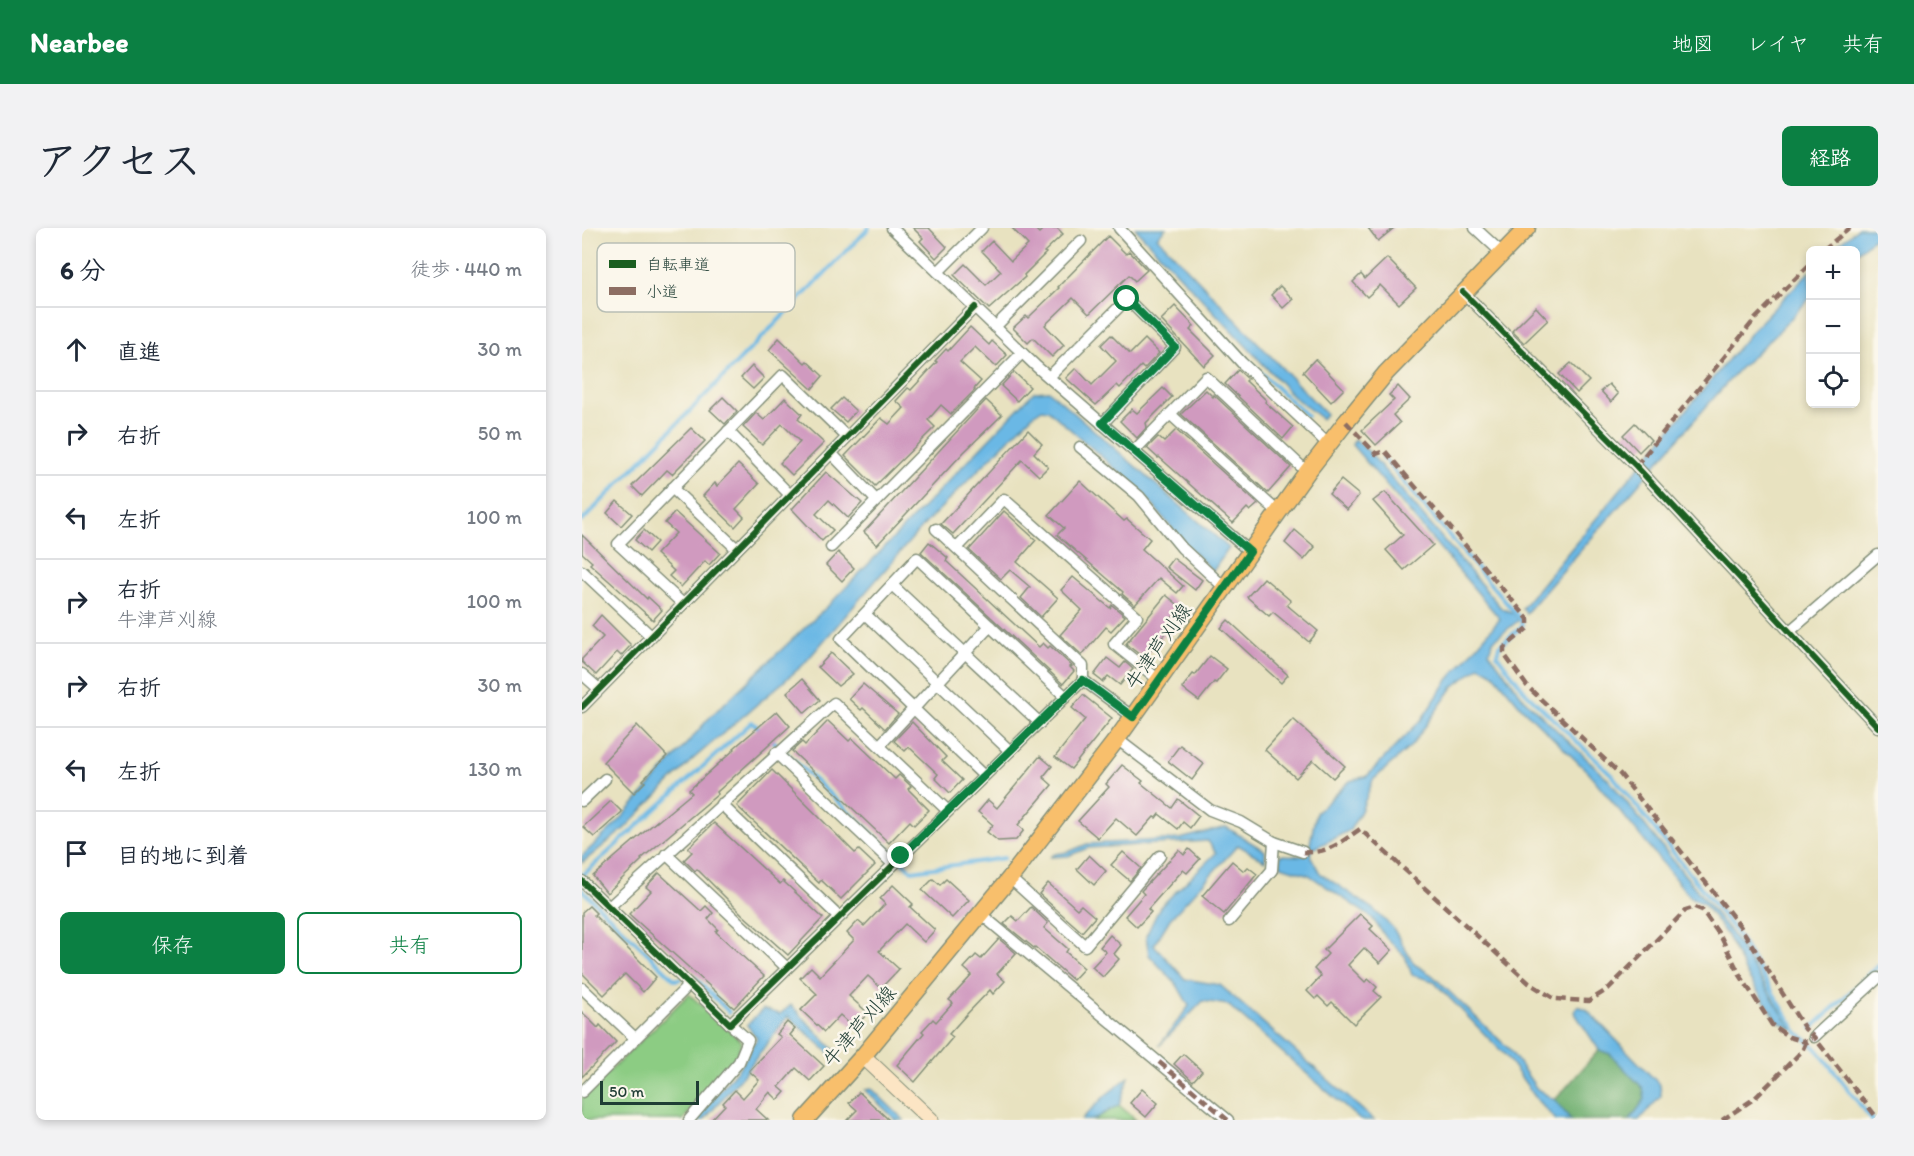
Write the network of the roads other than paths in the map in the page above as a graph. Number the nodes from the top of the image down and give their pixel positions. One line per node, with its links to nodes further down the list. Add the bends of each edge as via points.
1 (892, 228): 8 (street)
2 (982, 228): 8 (street)
3 (1119, 228): 18 (street, via 1242,363)
4 (1475, 228): 7 (street)
5 (1527, 228): 7 (main road, 牛津芦刈線)
6 (1081, 241): 11 (street)
7 (1502, 253): 9 (main road, 牛津芦刈線)
8 (938, 272): 10 (street)
9 (1463, 292): 18 (main road, 牛津芦刈線, via 1386,374); 39 (street, via 1636,466)
10 (975, 307): 11 (street); 17 (street)
11 (995, 327): 12 (street)
12 (1022, 353): 13 (street); 25 (street)
13 (1049, 377): 15 (street); 15 (street, via 1127,299 1175,347)
14 (1170, 414): 20 (street); 22 (street, via 1206,377); 26 (street)
15 (1102, 423): 20 (street)
16 (728, 431): 17 (street, via 783,375); 23 (street); 24 (street)
17 (847, 437): 21 (street)
18 (1329, 445): 22 (main road, 牛津芦刈線)
19 (1080, 447): 35 (street, via 1138,496 1182,548)
20 (1134, 451): 31 (street)
21 (831, 453): 24 (street); 25 (street)
22 (1307, 472): 26 (main road, 牛津芦刈線)
23 (672, 488): 30 (street); 36 (street, via 618,544)
24 (790, 495): 30 (street)
25 (876, 500): 28 (street)
26 (1278, 512): 31 (main road, 牛津芦刈線)
27 (936, 529): 29 (street)
28 (831, 547)
29 (957, 548): 43 (street, via 1083,666); 44 (street, via 1004,499 1137,617 1114,644)
30 (737, 549): 36 (street)
31 (1250, 552): 35 (main road, 牛津芦刈線)
32 (1878, 555): 39 (street)
33 (583, 575): 40 (street)
34 (892, 585): 37 (street); 38 (street, via 917,558); 41 (street)
35 (1225, 588): 44 (main road, 牛津芦刈線)
36 (683, 604): 40 (street)
37 (865, 614): 45 (street); 49 (street, via 841,639)
38 (990, 626): 41 (street); 47 (street)
39 (1790, 631): 52 (street)
40 (651, 636): 46 (street)
41 (966, 653): 45 (street); 51 (street)
42 (582, 674): 46 (street)
43 (1083, 680): 47 (street); 50 (street)
44 (1159, 680): 50 (main road, 牛津芦刈線)
45 (938, 683): 49 (street); 56 (street)
46 (599, 689): 48 (street)
47 (1066, 697): 51 (street)
48 (582, 707)
49 (914, 709): 54 (street); 57 (street)
50 (1133, 717): 53 (main road, 牛津芦刈線)
51 (1040, 723): 56 (street)
52 (1878, 727)
53 (1117, 739): 62 (street, via 1210,810 1241,822); 67 (main road, 牛津芦刈線)
54 (880, 745): 55 (street, via 834,703); 61 (street)
55 (780, 750): 60 (street); 66 (street)
56 (1010, 751): 57 (street)
57 (984, 776): 61 (street)
58 (605, 778): 59 (street)
59 (582, 801)
60 (721, 804): 64 (street); 71 (street)
61 (948, 811): 66 (street)
62 (1274, 842): 63 (street); 72 (street, via 1272,870)
63 (1304, 852)
64 (666, 854): 69 (street); 73 (street)
65 (1161, 856): 67 (street, via 1086,946)
66 (897, 860): 71 (street)
67 (1010, 878): 70 (main road, 牛津芦刈線)
68 (583, 884): 69 (street)
69 (609, 907): 75 (street)
70 (982, 915): 80 (main road, 牛津芦刈線); 85 (street)
71 (839, 917): 73 (street)
72 (1230, 921)
73 (787, 968): 77 (street)
74 (1878, 978): 78 (street)
75 (689, 985): 77 (street); 79 (street)
76 (582, 988): 79 (street)
77 (730, 1024): 82 (street, via 748,1040 739,1062)
78 (1814, 1037)
79 (635, 1038): 81 (street)
80 (863, 1056): 83 (main road, 牛津芦刈線); 84 (street)
81 (582, 1092)
82 (689, 1120)
83 (805, 1120)
84 (931, 1120)
85 (1228, 1120)

